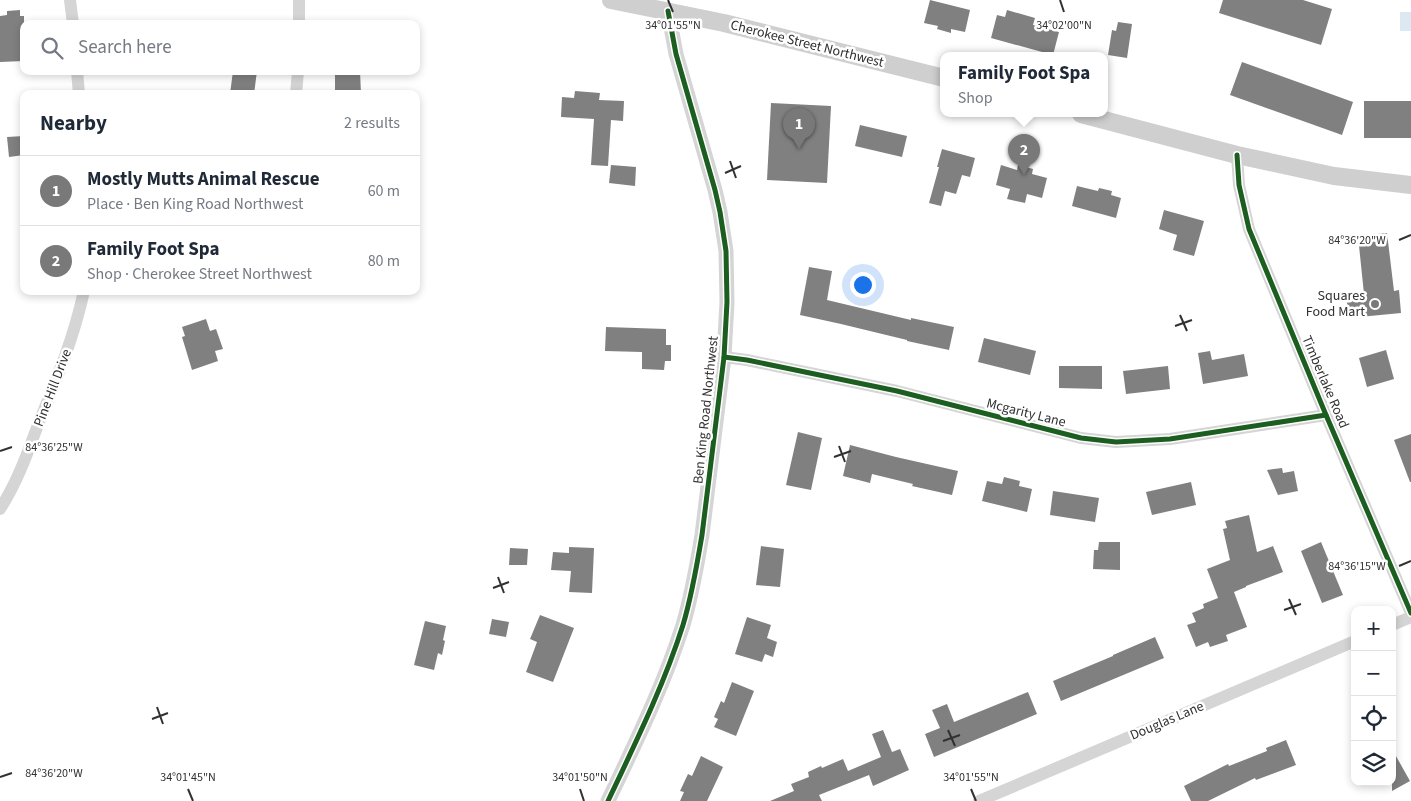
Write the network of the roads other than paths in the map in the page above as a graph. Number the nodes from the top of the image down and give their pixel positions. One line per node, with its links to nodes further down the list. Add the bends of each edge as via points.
1 (70, 0): 5 (street)
2 (299, 0): 6 (street)
3 (621, 1): 4 (main road, Cherokee Street Northwest)
4 (668, 11): 9 (main road, Cherokee Street Northwest); 16 (street, Ben King Road Northwest, via 676,54 720,212 727,285)
5 (72, 20)
6 (299, 20)
7 (77, 75): 10 (street)
8 (298, 75): 11 (street)
9 (940, 77)
10 (79, 90)
11 (296, 90)
12 (1092, 117): 13 (main road)
13 (1237, 155): 14 (main road, via 1334,176); 17 (street, Timberlake Road, via 1238,185 1250,230)
14 (1411, 186)
15 (83, 295): 18 (street, Pine Hill Drive, via 68,349 18,476)
16 (724, 357): 17 (street, Mcgarity Lane, via 897,391 1081,438 1116,442 1170,439); 23 (street, Ben King Road Northwest, via 709,482 688,607 654,701)
17 (1326, 415): 19 (street, Timberlake Road)
18 (0, 509)
19 (1411, 613)
20 (1411, 618): 21 (street)
21 (1396, 624)
22 (1351, 643): 24 (street, Douglas Lane)
23 (608, 801)
24 (979, 801)

